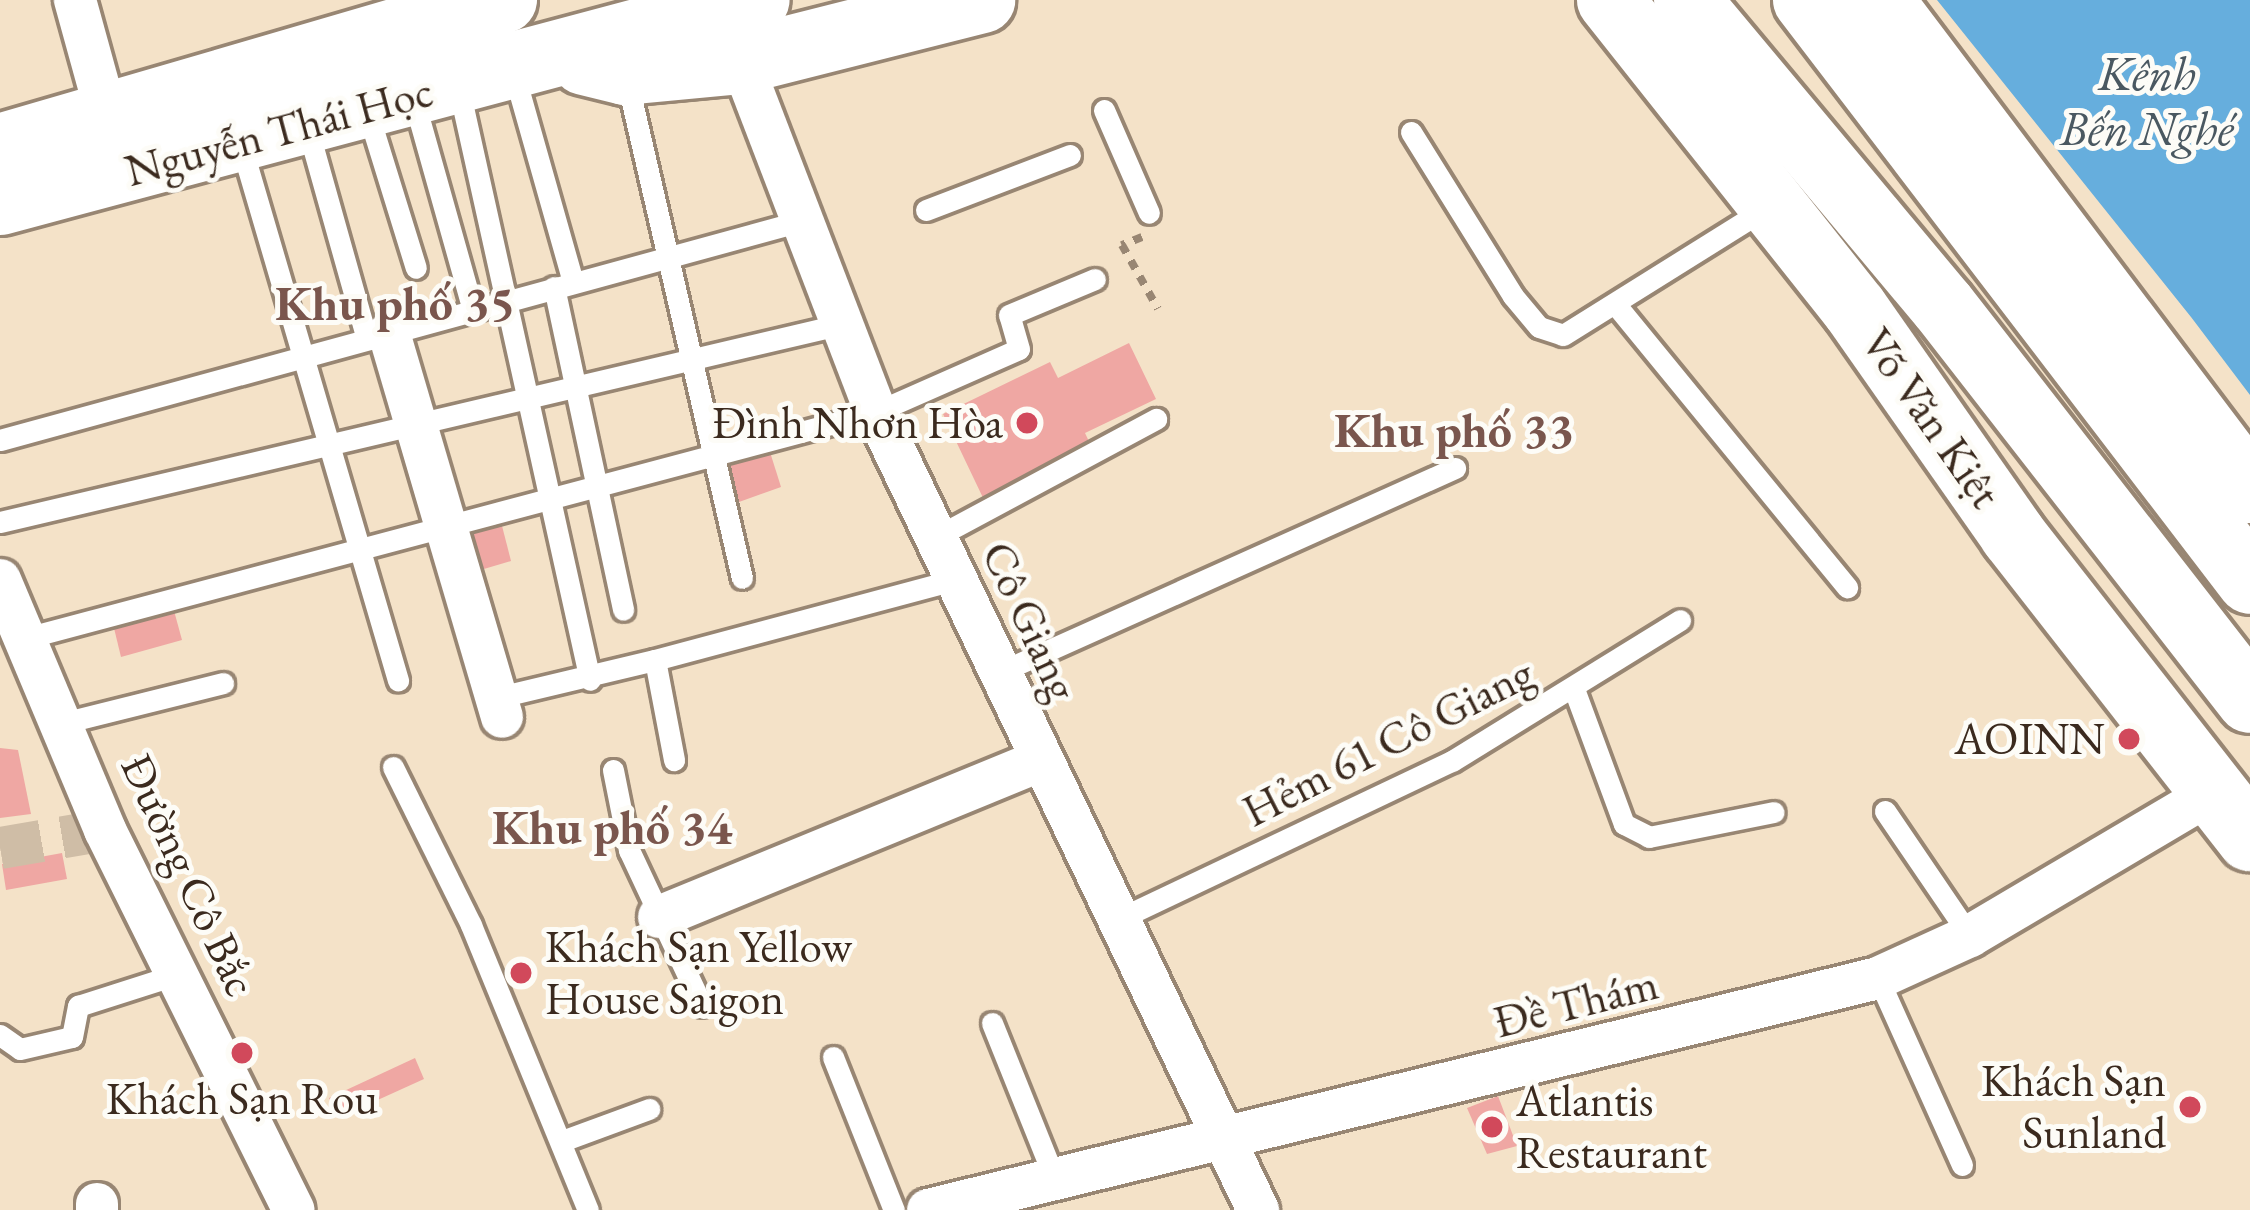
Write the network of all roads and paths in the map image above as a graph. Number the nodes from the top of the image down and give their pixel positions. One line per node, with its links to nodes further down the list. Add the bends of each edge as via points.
1 (75, 0): 12 (street)
2 (504, 0): 12 (main road, Nguyễn Thái Học)
3 (982, 0): 8 (main road)
4 (1610, 0): 18 (main road, Võ Văn Kiệt)
5 (1687, 0): 64 (main road, Võ Văn Kiệt, via 1942,306)
6 (1806, 0): 53 (main road)
7 (1880, 0): 44 (main road)
8 (749, 31): 9 (main road, Nguyễn Thái Học); 20 (street, Cô Giang)
9 (626, 51): 10 (main road, Nguyễn Thái Học); 22 (lane)
10 (436, 90): 14 (main road, Nguyễn Thái Học); 23 (lane); 25 (lane); 26 (lane); 29 (lane); 31 (lane)
11 (1104, 110): 21 (lane)
12 (108, 120): 15 (main road, Nguyễn Thái Học)
13 (1411, 132): 27 (lane, via 1539,326 1563,334)
14 (241, 143): 17 (main road, Nguyễn Thái Học); 32 (lane)
15 (0, 147)
16 (1070, 155): 19 (lane)
17 (0, 202)
18 (1767, 207): 27 (lane); 73 (main road, Võ Văn Kiệt, via 1856,309 2013,535)
19 (926, 210)
20 (801, 220): 22 (lane); 30 (street, Cô Giang)
21 (1151, 222): 28 (path, via 1122,245)
22 (668, 259): 25 (lane); 33 (lane)
23 (416, 268)
24 (1096, 279): 36 (lane, via 1010,315 1019,349)
25 (563, 285): 26 (lane); 34 (lane)
26 (508, 301): 29 (lane); 35 (lane)
27 (1616, 305): 54 (lane)
28 (1158, 309)
29 (473, 310): 31 (lane)
30 (838, 325): 33 (lane); 36 (street, Cô Giang)
31 (378, 336): 32 (lane); 38 (street)
32 (303, 356): 39 (lane); 40 (lane)
33 (695, 357): 34 (lane); 41 (lane)
34 (577, 386): 35 (lane); 43 (lane)
35 (530, 398): 38 (lane); 45 (lane)
36 (876, 412): 41 (lane); 48 (street, Cô Giang)
37 (1156, 419): 48 (lane)
38 (415, 426): 40 (lane); 47 (street)
39 (0, 440)
40 (330, 448): 46 (lane); 49 (lane)
41 (712, 453): 43 (lane); 50 (lane)
42 (1455, 468): 59 (lane)
43 (595, 486): 45 (lane); 55 (lane)
44 (2250, 490)
45 (548, 499): 47 (lane); 61 (lane)
46 (0, 522)
47 (442, 530): 49 (lane); 65 (street)
48 (936, 537): 52 (street, Cô Giang)
49 (361, 553): 57 (lane); 60 (lane)
50 (742, 578)
51 (0, 580): 57 (street, Đường Cô Bắc)
52 (952, 580): 58 (lane); 59 (street, Cô Giang)
53 (2250, 581)
54 (1847, 587)
55 (623, 610)
56 (1680, 620): 63 (lane, Hẻm 61 Cô Giang)
57 (26, 638): 66 (street, Đường Cô Bắc)
58 (655, 660): 61 (lane); 67 (lane)
59 (998, 674): 68 (street, Cô Giang)
60 (398, 680)
61 (590, 680): 65 (lane)
62 (223, 682): 66 (lane)
63 (1574, 689): 71 (lane, via 1624,824 1649,837); 75 (lane, Hẻm 61 Cô Giang, via 1452,761)
64 (2250, 700)
65 (499, 708)
66 (62, 723): 77 (street, Đường Cô Bắc)
67 (674, 760)
68 (1040, 761): 74 (street); 75 (street, Cô Giang)
69 (393, 767): 85 (lane)
70 (613, 770): 74 (lane, via 629,850)
71 (1774, 812)
72 (1885, 812): 76 (lane)
73 (2230, 816): 76 (street, Ðề Thám)
74 (659, 917): 79 (lane)
75 (1124, 917): 84 (street, Cô Giang)
76 (1970, 936): 78 (street, Ðề Thám)
77 (178, 974): 81 (lane, via 78,1006 72,1037 20,1049); 89 (street, Đường Cô Bắc)
78 (1878, 978): 84 (street, Ðề Thám); 86 (lane)
79 (702, 1006)
80 (992, 1022): 87 (lane)
81 (0, 1035)
82 (832, 1058): 91 (lane)
83 (650, 1109): 85 (lane)
84 (1224, 1139): 87 (street, Ðề Thám); 92 (street, Cô Giang)
85 (562, 1141): 90 (lane)
86 (1962, 1165)
87 (1056, 1181): 88 (street, Ðề Thám)
88 (940, 1209)
89 (294, 1210)
90 (588, 1210)
91 (894, 1210)
92 (1258, 1210)

